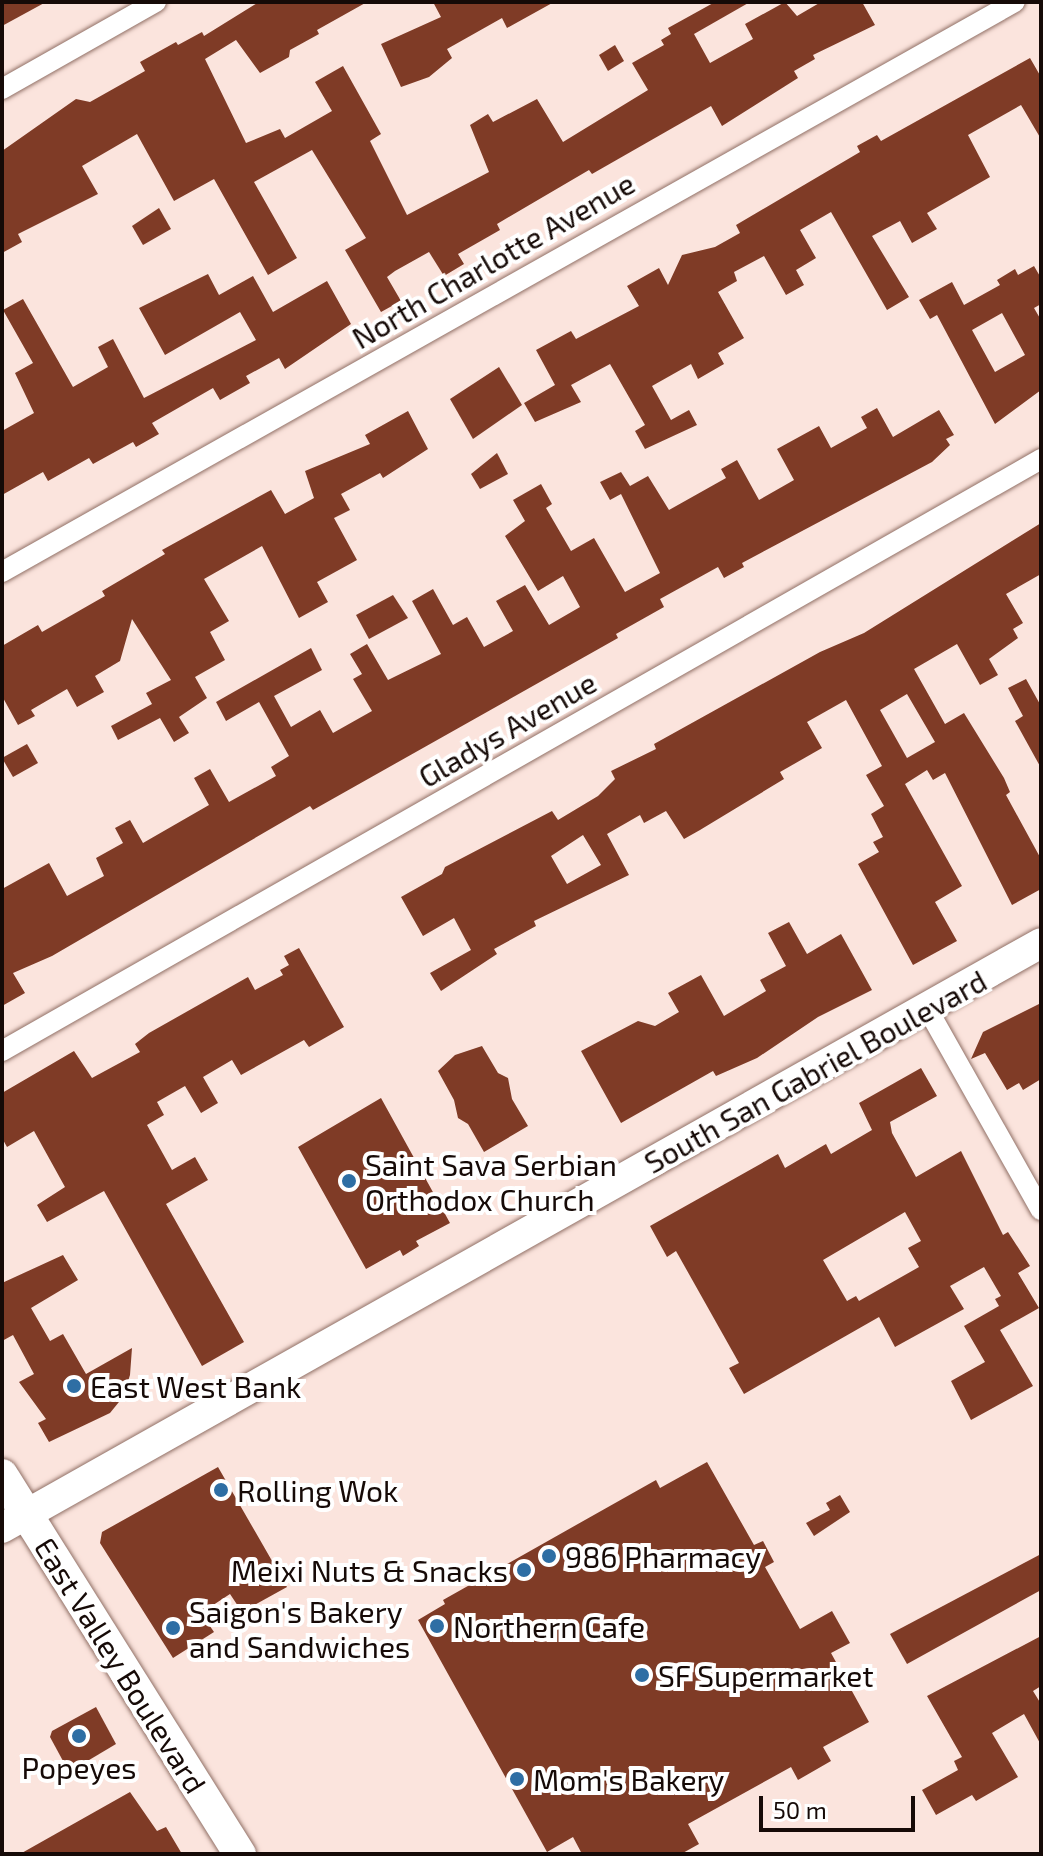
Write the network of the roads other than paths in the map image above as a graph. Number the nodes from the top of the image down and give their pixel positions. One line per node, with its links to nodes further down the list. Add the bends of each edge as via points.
1 (156, 2): 3 (street)
2 (1015, 2): 5 (street, North Charlotte Avenue)
3 (2, 89)
4 (1041, 459): 8 (street, Gladys Avenue)
5 (2, 572)
6 (1041, 943): 7 (main road, South San Gabriel Boulevard)
7 (927, 1008): 9 (street); 11 (main road, South San Gabriel Boulevard)
8 (2, 1051)
9 (1041, 1210)
10 (2, 1475): 11 (main road, East Valley Boulevard)
11 (14, 1521): 12 (main road, East Valley Boulevard)
12 (240, 1854)

